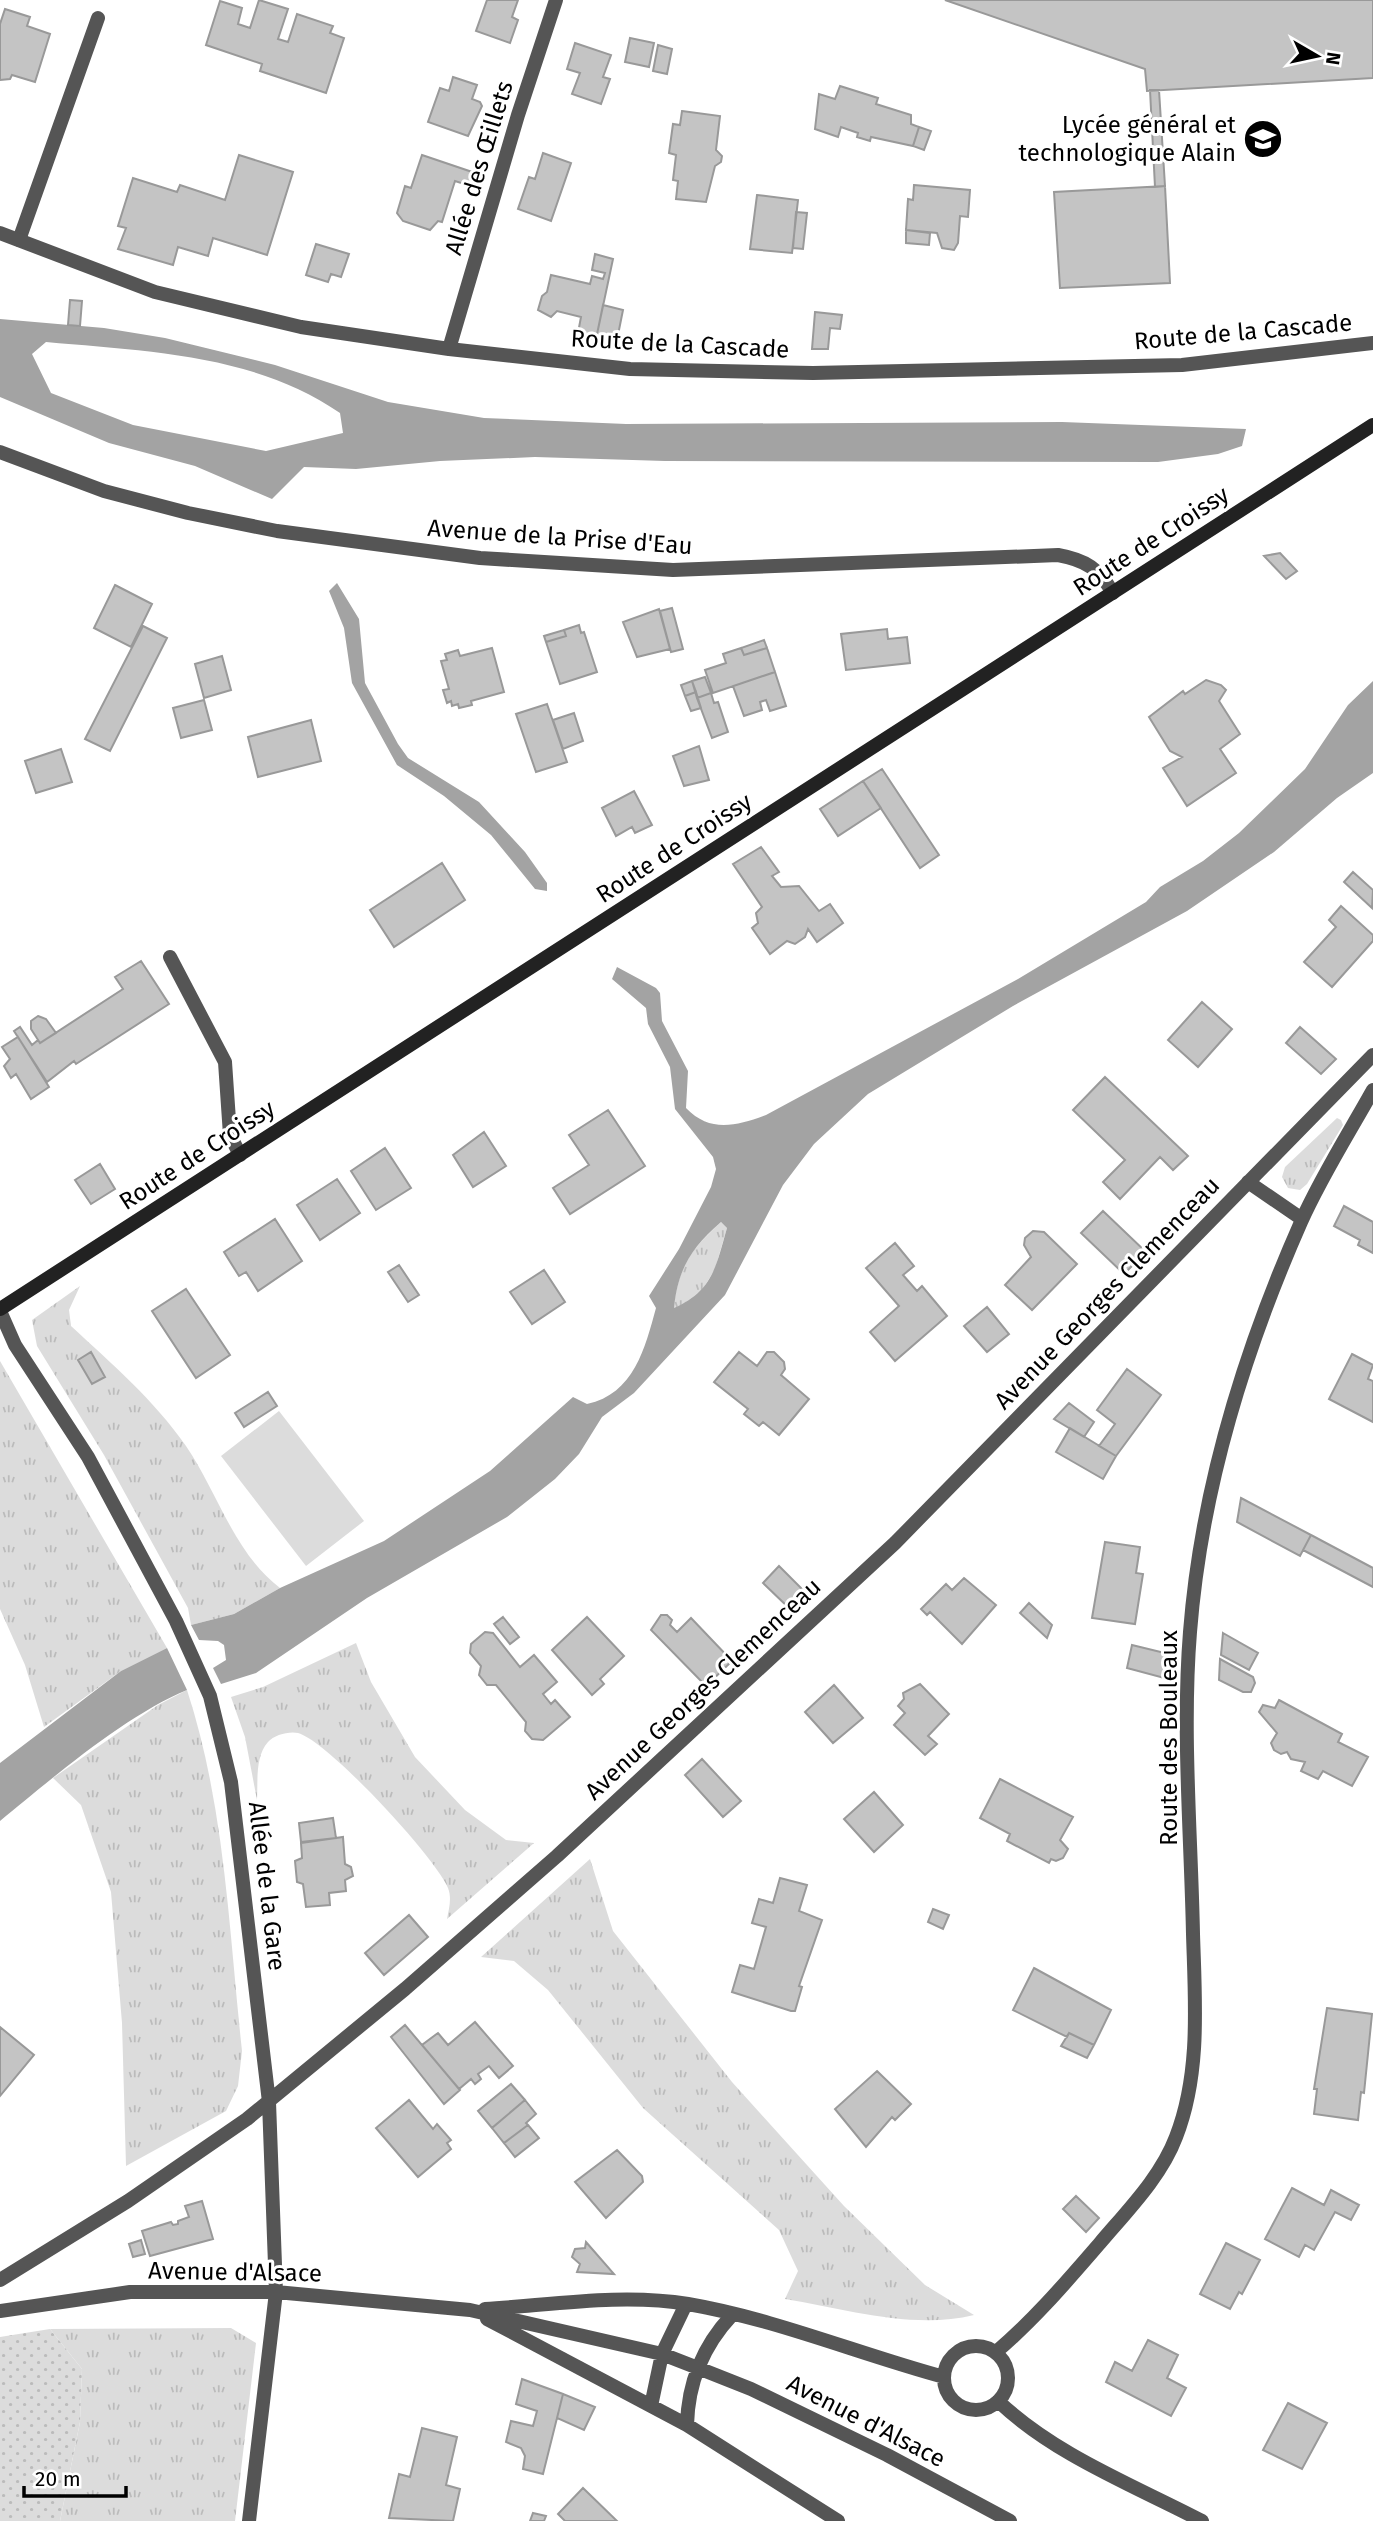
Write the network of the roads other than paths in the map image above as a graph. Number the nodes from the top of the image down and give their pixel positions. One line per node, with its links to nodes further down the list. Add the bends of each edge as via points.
1 (556, 0): 6 (street, Allée des Œillets, via 517,115)
2 (98, 18): 4 (street)
3 (0, 233): 4 (street, Route de la Cascade)
4 (19, 240): 6 (street, Route de la Cascade, via 155,292 301,327)
5 (1373, 343): 6 (street, Route de la Cascade, via 1182,365 813,373 631,369)
6 (449, 349)
7 (1373, 425): 9 (main road, Route de Croissy)
8 (0, 452): 9 (street, Avenue de la Prise d'Eau, via 104,491 188,513 399,548 673,570 1058,555 1096,568)
9 (1113, 593): 13 (main road, Route de Croissy)
10 (170, 957): 13 (street, via 225,1062 230,1135)
11 (1373, 1055): 14 (street, Avenue Georges Clemenceau)
12 (1373, 1090): 15 (street, Route des Bouleaux)
13 (240, 1155): 16 (main road, Route de Croissy)
14 (1248, 1182): 15 (street); 17 (street, Avenue Georges Clemenceau, via 895,1543 557,1856)
15 (1302, 1219): 24 (street, Route des Bouleaux, via 1234,1402 1214,1483 1190,1630 1187,1691 1196,2019 1189,2095 1175,2140 1142,2194 1032,2321)
16 (0, 1310): 17 (street, Allée de la Gare, via 15,1345 88,1457 176,1621 210,1696 231,1782)
17 (269, 2102): 18 (street, Avenue Georges Clemenceau, via 128,2201); 19 (street, Allée de la Gare)
18 (0, 2280)
19 (276, 2292): 21 (street, Avenue d'Alsace); 22 (street, Avenue d'Alsace, via 130,2292); 31 (street, Allée de la Gare)
20 (686, 2304): 21 (street, Avenue d'Alsace, via 630,2300); 23 (street, Avenue d'Alsace); 25 (street)
21 (470, 2310): 25 (street, Avenue d'Alsace); 29 (street, Avenue d'Alsace)
22 (0, 2311)
23 (732, 2315): 26 (street, via 715,2333); 27 (street, Avenue d'Alsace)
24 (996, 2353): 27 (street, via 988,2347 968,2347 951,2358); 28 (street, via 1004,2360 1008,2382)
25 (662, 2354): 26 (street, Avenue d'Alsace); 29 (street)
26 (698, 2368): 30 (street, via 687,2394); 33 (street, Avenue d'Alsace, via 863,2443)
27 (944, 2377): 28 (street, via 951,2397 959,2404 979,2410)
28 (998, 2401): 34 (street, via 1052,2443)
29 (651, 2406): 30 (street, Avenue d'Alsace)
30 (687, 2425): 32 (street, Avenue d'Alsace)
31 (249, 2521)
32 (838, 2521)
33 (1010, 2521)
34 (1202, 2521)

